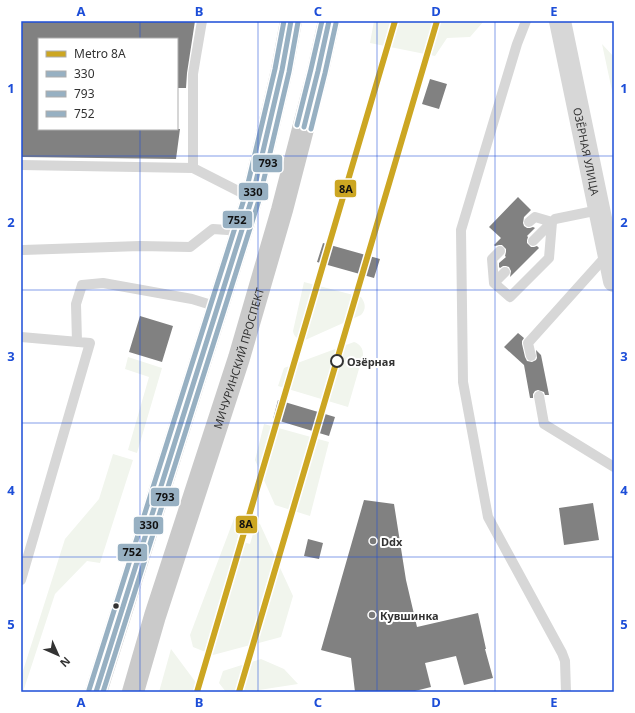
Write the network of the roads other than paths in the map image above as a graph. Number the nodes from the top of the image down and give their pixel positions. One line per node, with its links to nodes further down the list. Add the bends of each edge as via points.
1 (202, 21): 7 (lane, via 193,74)
2 (291, 21): 8 (main road)
3 (329, 21): 28 (main road, МИЧУРИНСКИЙ ПРОСПЕКТ, via 280,217 239,358 155,616)
4 (526, 21): 29 (lane, via 461,230 463,382 488,517 562,653)
5 (560, 21): 9 (street, ОЗЁРНАЯ УЛИЦА)
6 (21, 165): 7 (lane)
7 (192, 168): 8 (lane)
8 (252, 198): 12 (main road)
9 (599, 210): 11 (lane, via 555,219); 16 (street, ОЗЁРНАЯ УЛИЦА)
10 (529, 222): 11 (lane, via 535,217)
11 (552, 222): 13 (lane); 19 (lane, via 549,258 510,297)
12 (242, 231): 14 (lane, via 213,228 190,246); 20 (main road)
13 (533, 241)
14 (23, 250)
15 (500, 251): 19 (lane, via 492,259)
16 (608, 254): 18 (street, ОЗЁРНАЯ УЛИЦА); 23 (lane, via 528,343)
17 (505, 272): 19 (lane)
18 (614, 281)
19 (494, 282)
20 (218, 307): 22 (lane, via 192,299 103,283 82,285 76,304); 27 (main road)
21 (21, 337): 22 (lane)
22 (77, 342): 26 (lane, via 90,343)
23 (531, 356)
24 (539, 396): 25 (lane, via 544,424)
25 (614, 467)
26 (21, 580)
27 (96, 692)
28 (133, 692)
29 (566, 692)

